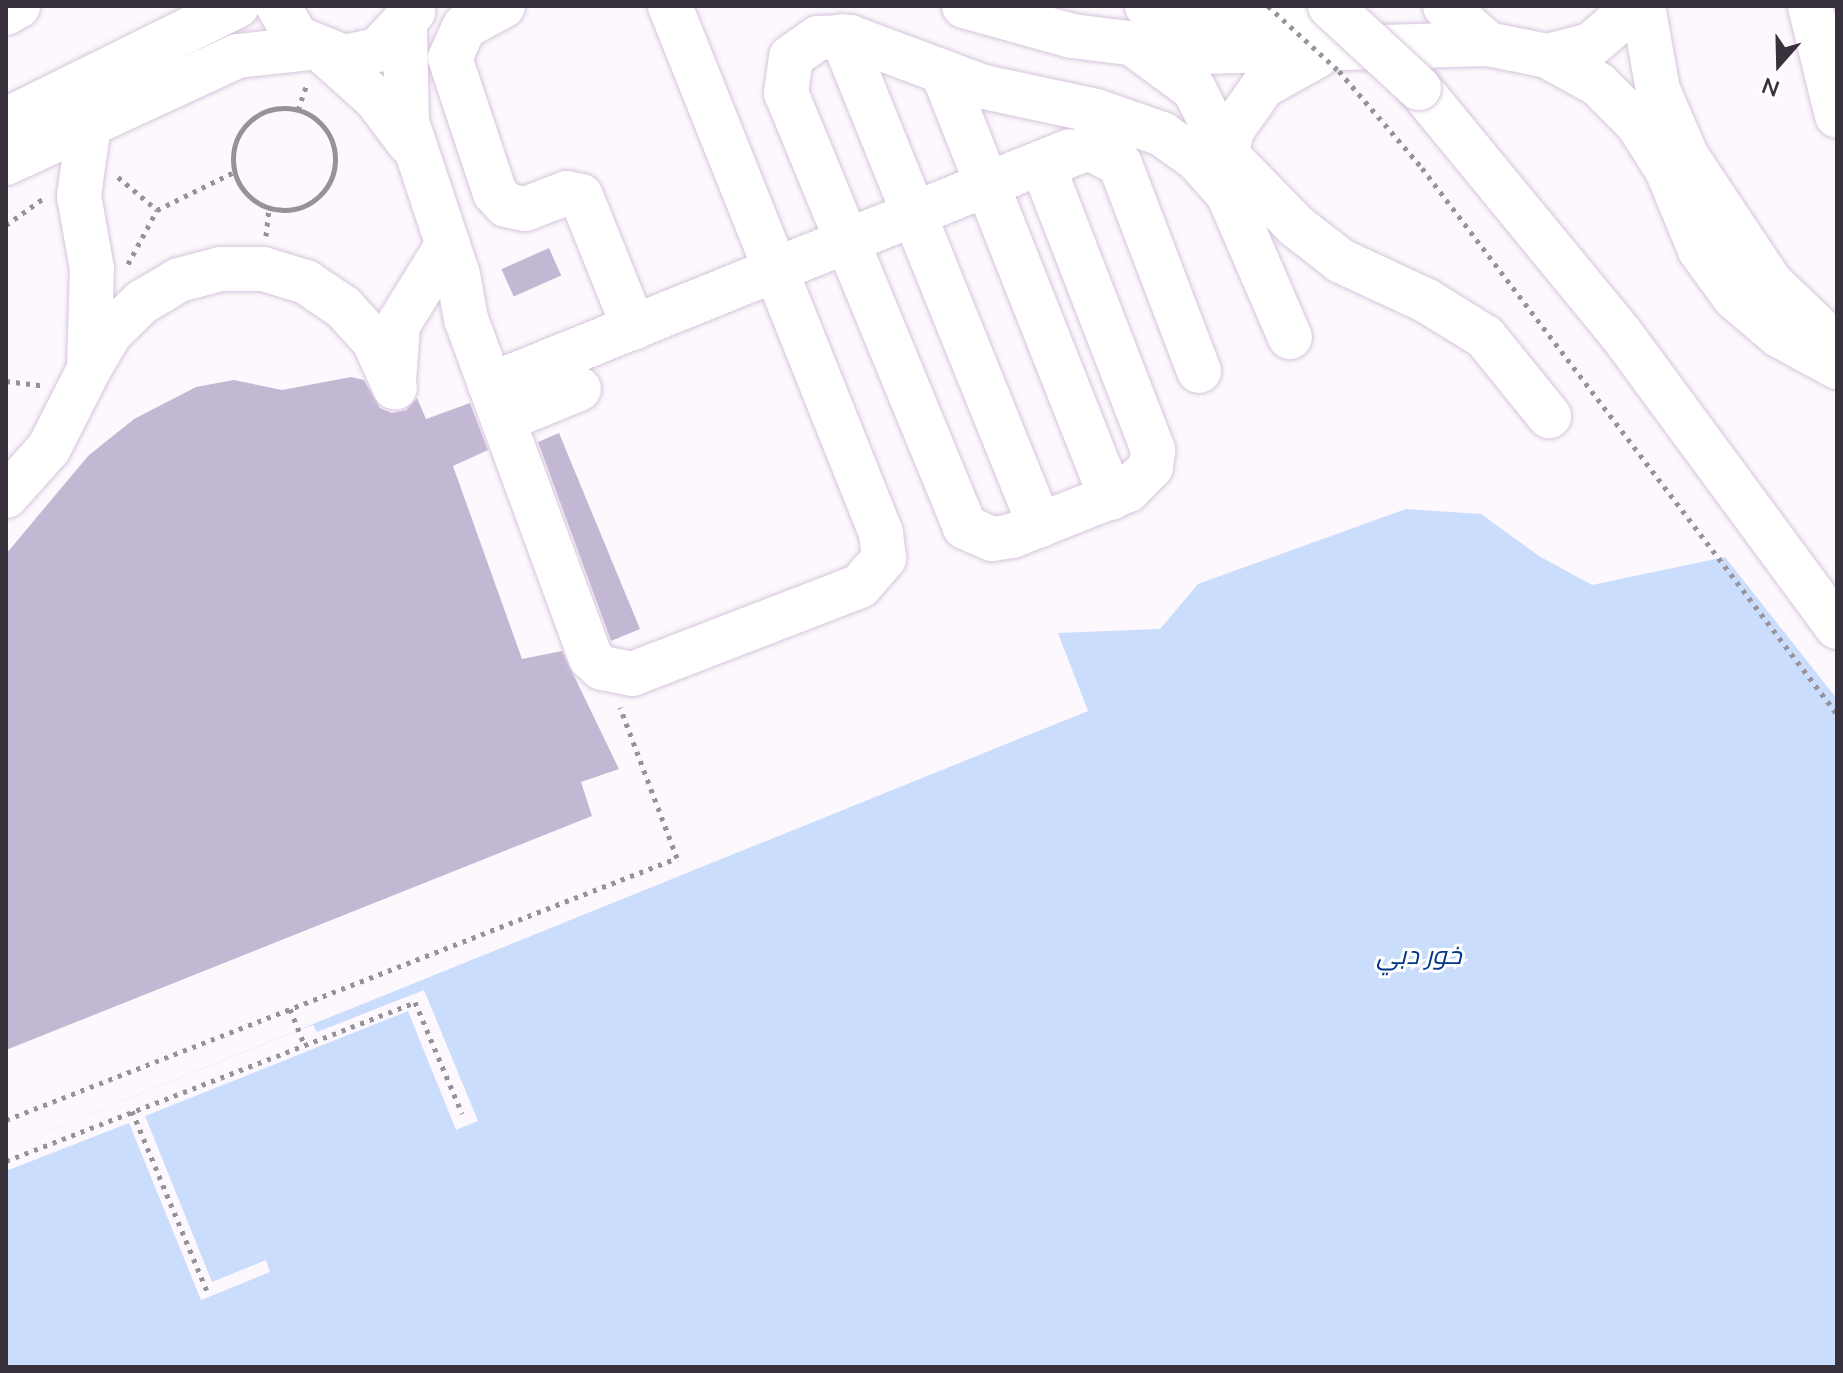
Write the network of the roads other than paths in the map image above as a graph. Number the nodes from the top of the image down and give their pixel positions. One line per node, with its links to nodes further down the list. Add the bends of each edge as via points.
1 (18, 6): 14 (street)
2 (237, 6): 26 (street)
3 (278, 6): 20 (street, via 286,25)
4 (503, 6): 38 (street, via 464,27 450,58 495,193 506,205 525,209 567,193 581,196)
5 (670, 6): 37 (street)
6 (964, 6): 16 (street)
7 (1329, 6): 16 (street); 23 (street, bridge)
8 (1355, 6): 23 (street, bridge)
9 (1445, 6): 18 (street)
10 (1636, 6): 21 (street, via 1591,45)
11 (1643, 6): 35 (street, via 1658,90 1675,136)
12 (1659, 6): 35 (street, via 1682,86 1734,190)
13 (1810, 6): 25 (street)
14 (6, 13)
15 (413, 13): 20 (street, via 378,50); 28 (street, via 402,91)
16 (1142, 26): 19 (street, via 1269,55); 29 (street, via 1194,89)
17 (842, 36): 22 (street); 33 (street); 34 (street, via 803,46 789,61 784,82)
18 (1488, 44): 19 (street); 21 (street)
19 (1337, 50): 29 (street, via 1285,70 1263,86 1232,130)
20 (319, 52): 27 (street, via 238,56); 28 (street, via 376,99)
21 (1547, 56): 41 (street, via 1598,84 1653,146 1700,250 1756,319)
22 (943, 73): 24 (street); 32 (street)
23 (1419, 88): 50 (street, via 1621,334)
24 (1112, 115): 31 (street); 39 (street, via 1171,140 1219,181 1244,222)
25 (1837, 116)
26 (6, 120)
27 (89, 124): 30 (street); 42 (street, via 79,196 92,269)
28 (416, 152): 36 (street)
29 (1227, 155): 46 (street, via 1341,261 1427,301 1485,337)
30 (6, 163)
31 (1043, 166): 32 (street); 43 (street, via 1088,148 1120,164); 48 (street, via 1153,450 1142,481)
32 (986, 188): 33 (street); 48 (street)
33 (918, 215): 34 (street); 49 (street)
34 (848, 243): 37 (street); 49 (street, via 958,519 992,539)
35 (1753, 257): 40 (street, via 1792,307)
36 (453, 259): 38 (street, via 493,332 510,348 572,331); 42 (street, via 398,325 401,389 374,341 343,307 306,282 263,269 220,269 166,287 111,332); 45 (street, via 461,305)
37 (775, 272): 38 (street); 45 (street, via 881,533 884,558 860,586 632,674 616,674 591,658)
38 (617, 335): 45 (street)
39 (1290, 337)
40 (1837, 345)
41 (1837, 367)
42 (89, 369): 47 (street, via 49,448)
43 (1199, 371)
44 (579, 389): 45 (street)
45 (497, 403)
46 (1549, 416)
47 (6, 496)
48 (1111, 498): 49 (street)
49 (1040, 526)
50 (1837, 627)

